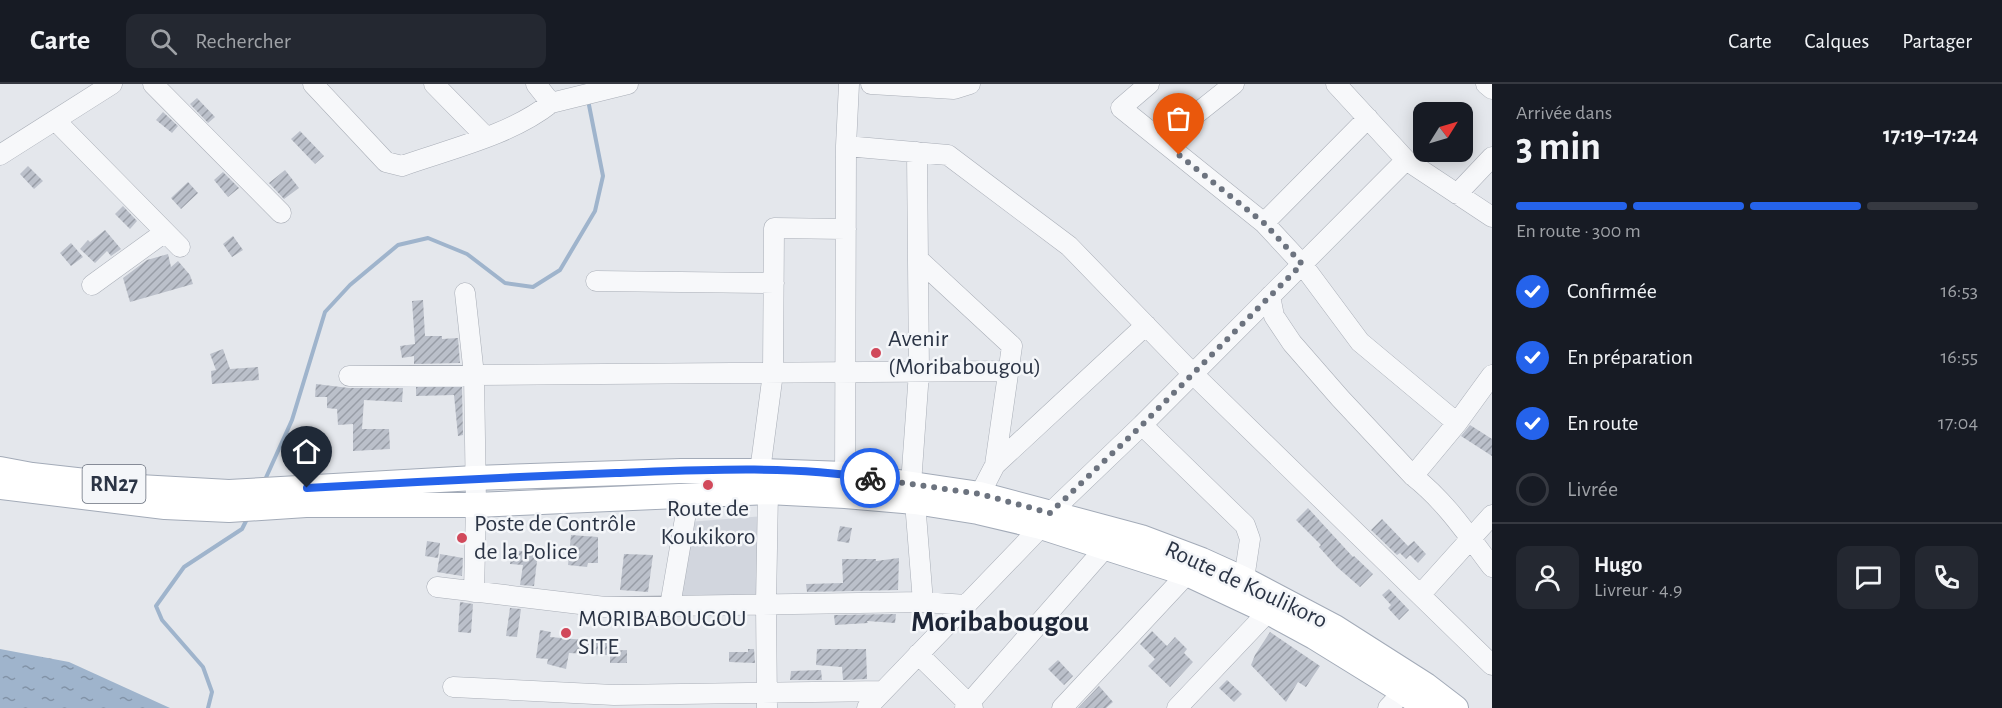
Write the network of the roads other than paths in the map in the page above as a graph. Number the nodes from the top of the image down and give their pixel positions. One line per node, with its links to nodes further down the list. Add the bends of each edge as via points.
1 (112, 84): 18 (street)
2 (153, 84): 27 (street)
3 (313, 84): 19 (street, via 386,162 402,166)
4 (434, 84): 19 (street)
5 (536, 84): 16 (street)
6 (627, 84): 16 (street)
7 (849, 84): 21 (street)
8 (871, 84): 14 (street)
9 (970, 84): 14 (street, via 954,89)
10 (1149, 84): 20 (street, via 1121,108)
11 (1234, 84): 20 (street)
12 (1336, 84): 17 (street)
13 (1486, 84): 15 (street)
14 (902, 85)
15 (1492, 89)
16 (550, 103): 19 (street, via 537,114)
17 (1368, 118): 25 (street); 29 (street)
18 (55, 120): 23 (street); 31 (street)
19 (486, 137)
20 (1162, 141): 29 (street)
21 (846, 146): 22 (street); 30 (street)
22 (917, 152): 33 (street); 40 (street, via 948,155 1060,239)
23 (0, 155)
24 (1492, 157): 26 (street)
25 (1406, 160): 26 (street); 34 (street)
26 (1457, 194): 28 (street)
27 (281, 213)
28 (1492, 217)
29 (1264, 223): 34 (street)
30 (846, 229): 36 (street, via 774,228); 42 (street)
31 (165, 232): 32 (street); 37 (street)
32 (180, 247)
33 (918, 259): 41 (street, via 1012,346); 43 (street)
34 (1302, 264): 39 (street); 49 (street, via 1359,342)
35 (596, 281): 36 (street)
36 (774, 284): 44 (street)
37 (92, 285)
38 (465, 293): 46 (street)
39 (1270, 296): 45 (street); 53 (street, via 1274,316 1292,343)
40 (1146, 325): 45 (street); 51 (street)
41 (1008, 371): 43 (street); 51 (street)
42 (846, 372): 43 (street); 44 (street); 56 (street)
43 (919, 372): 58 (street)
44 (773, 373): 46 (street); 55 (street)
45 (1193, 374): 50 (street); 73 (street)
46 (474, 375): 48 (street); 54 (street)
47 (1492, 375): 49 (street)
48 (349, 376)
49 (1457, 423): 53 (street)
50 (1142, 425): 65 (street); 70 (street, via 1245,525 1250,539)
51 (995, 465): 59 (street)
52 (0, 469): 62 (main road, RN27)
53 (1413, 476): 66 (street, via 1452,512)
54 (475, 478): 55 (main road, Route de Koulikoro / RN27, via 681,471); 61 (main road, Route de Koulikoro / RN27); 63 (street)
55 (764, 481): 56 (main road, Route de Koulikoro / RN27); 60 (main road, Route de Koulikoro / RN27); 75 (street)
56 (845, 485): 58 (main road, Route de Koulikoro / RN27)
57 (0, 487): 62 (main road, RN27, via 154,506)
58 (913, 493): 59 (main road, Route de Koulikoro / RN27); 65 (main road, Route de Koulikoro / RN27, via 978,512); 74 (street)
59 (980, 494): 65 (main road, Route de Koulikoro / RN27)
60 (689, 495): 63 (main road, Route de Koulikoro / RN27); 77 (street)
61 (307, 496): 62 (main road, Route de Koulikoro / RN27); 63 (main road, Route de Koulikoro / RN27)
62 (229, 501)
63 (476, 505): 72 (street)
64 (1492, 515): 66 (street)
65 (1046, 520): 67 (main road, Route de Koulikoro / RN27); 70 (main road, Route de Koulikoro / RN27, via 1141,537); 76 (street)
66 (1472, 539): 68 (street); 73 (street)
67 (1105, 548): 69 (main road, Route de Koulikoro / RN27); 86 (street)
68 (1492, 567)
69 (1187, 574): 78 (main road, Route de Koulikoro / RN27); 88 (street)
70 (1244, 579): 91 (main road, Route de Koulikoro / RN27, via 1335,627)
71 (437, 587): 72 (street)
72 (474, 591): 77 (street, via 605,607)
73 (1420, 595): 80 (street)
74 (923, 602): 75 (street); 76 (street)
75 (766, 604): 77 (street); 83 (street)
76 (966, 605): 79 (street)
77 (670, 606)
78 (1268, 612): 84 (main road, Route de Koulikoro / RN27, via 1314,637); 89 (street)
79 (918, 654): 82 (street); 86 (street)
80 (1492, 665)
81 (453, 687): 85 (street)
82 (883, 691): 83 (street); 87 (street)
83 (767, 700): 85 (street)
84 (1396, 700): 90 (main road, Route de Koulikoro / RN27)
85 (609, 702)
86 (969, 707)
87 (867, 708)
88 (1062, 708)
89 (1177, 708)
90 (1425, 708)
91 (1456, 708)

